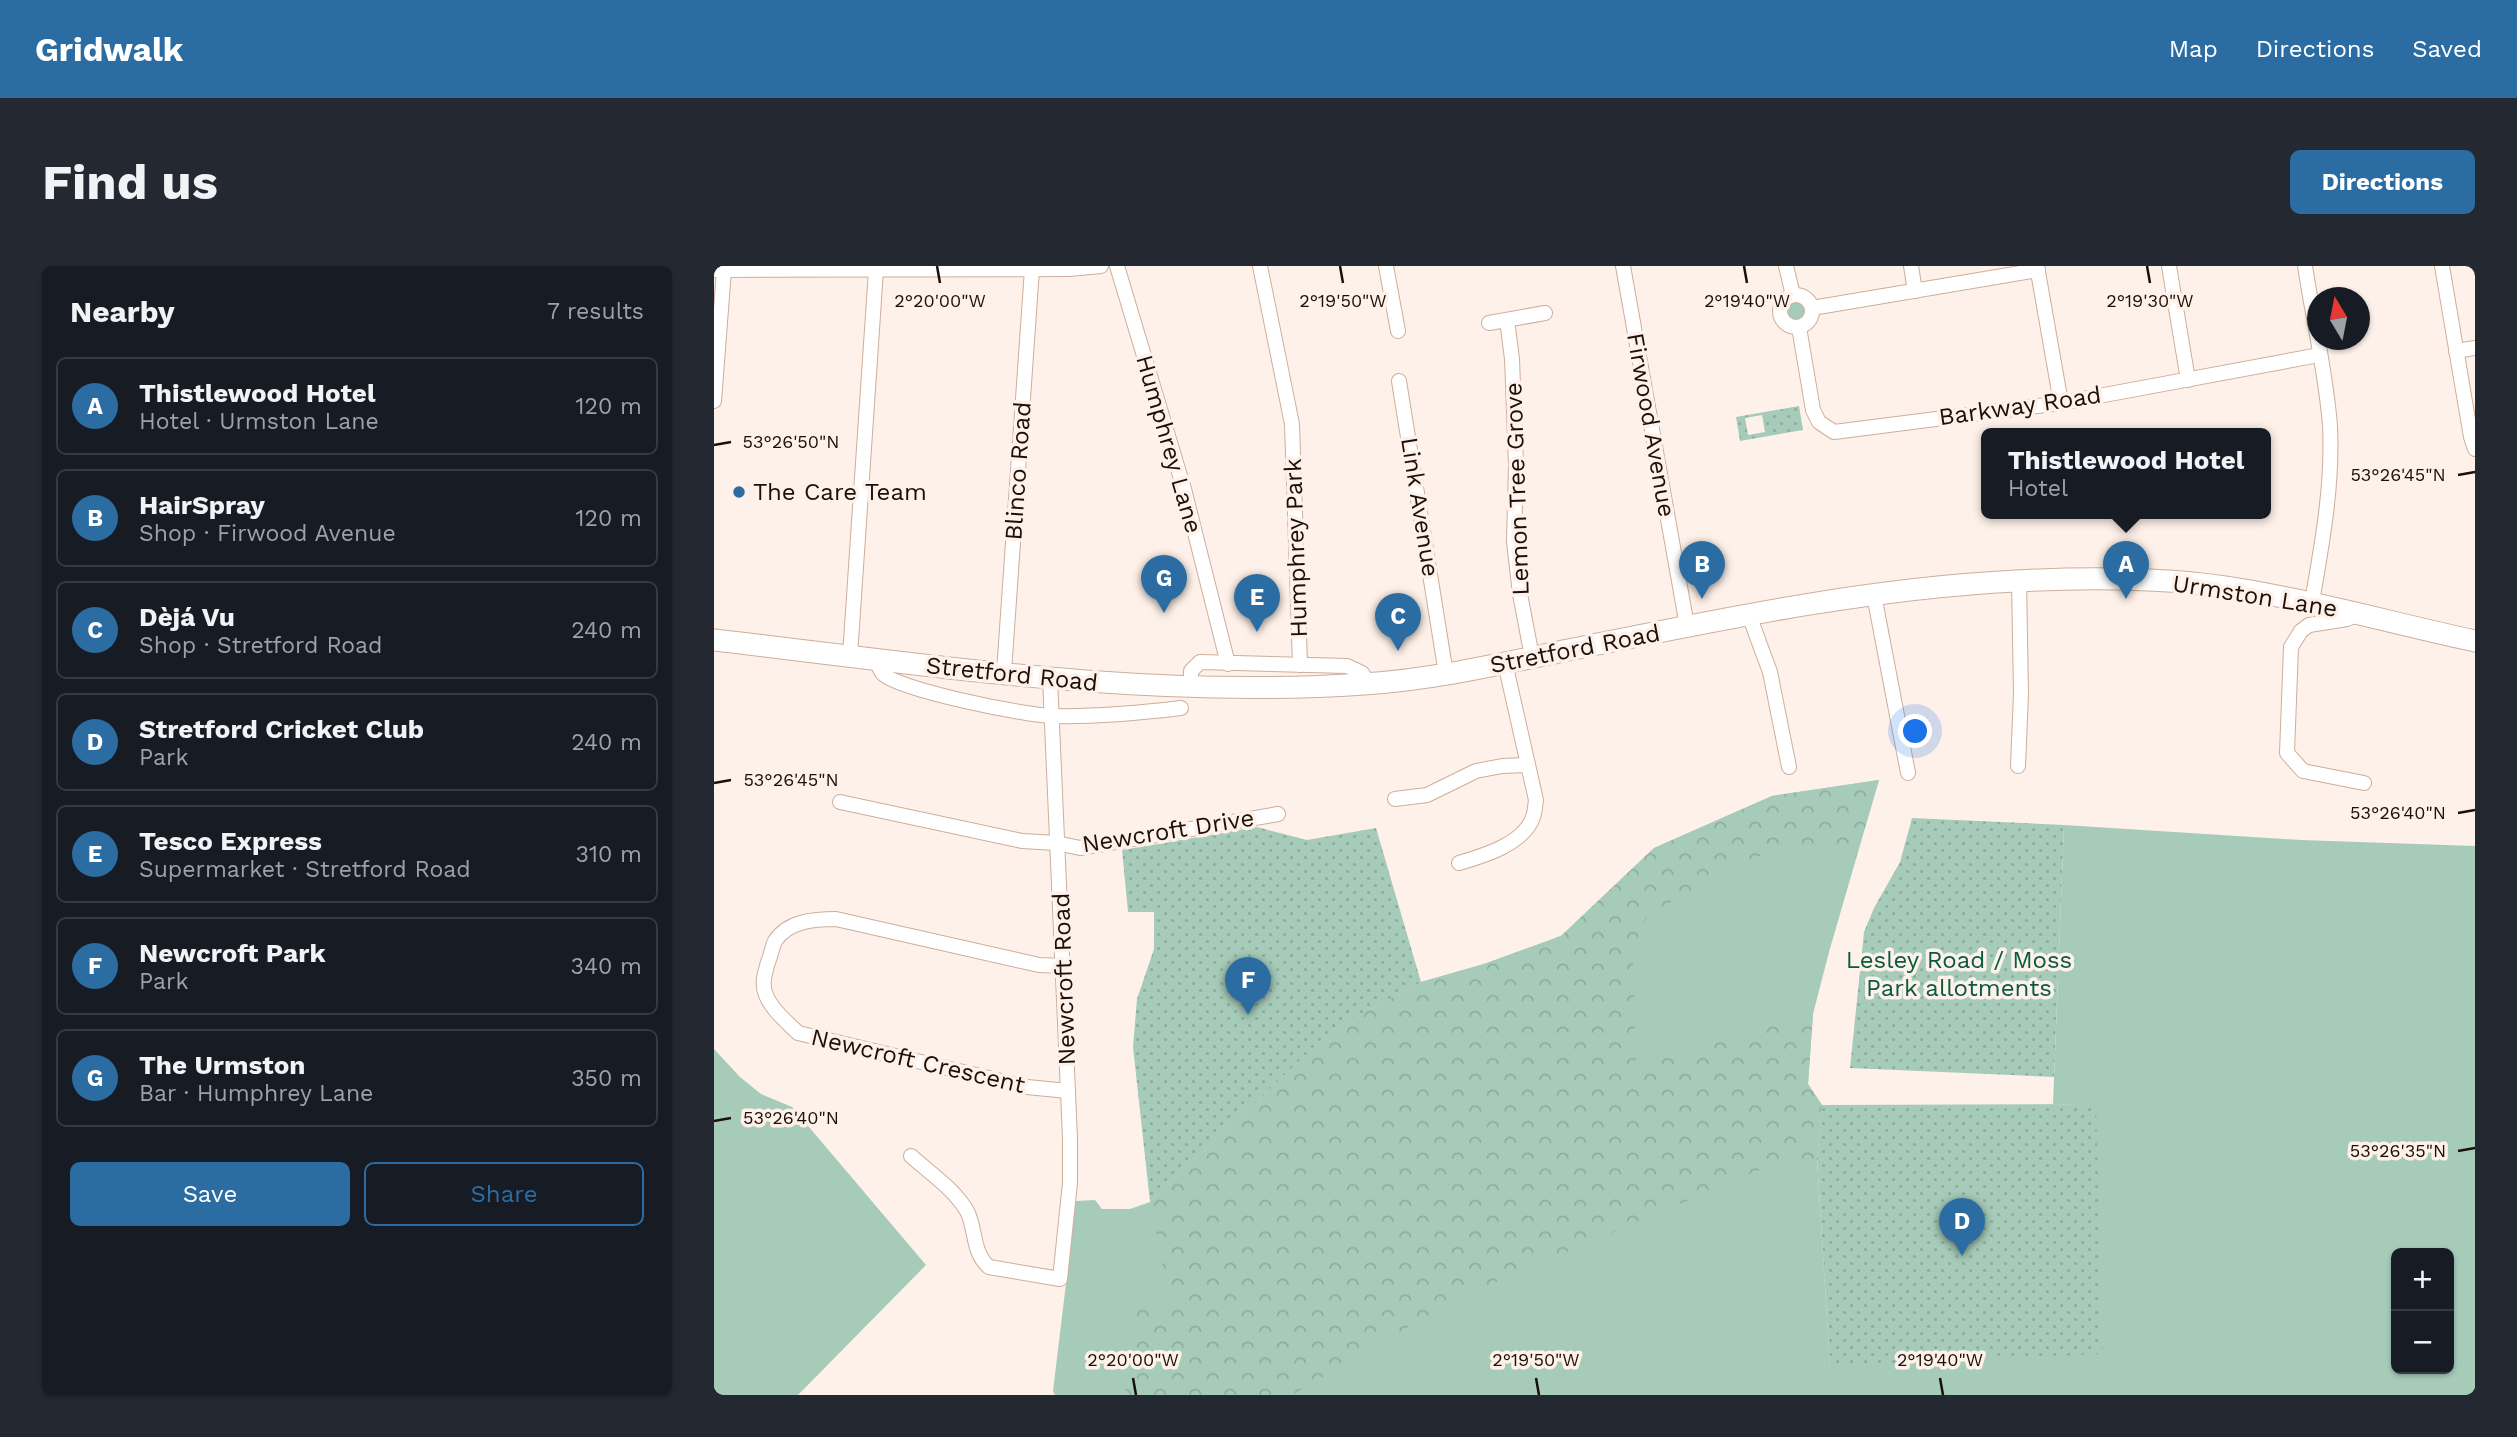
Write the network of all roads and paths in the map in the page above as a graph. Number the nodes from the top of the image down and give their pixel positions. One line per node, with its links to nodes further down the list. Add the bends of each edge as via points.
1 (1101, 266): 12 (street)
2 (1116, 266): 44 (street, Humphrey Lane, via 1184,489)
3 (1260, 266): 45 (street, Humphrey Park, via 1293,434)
4 (1386, 266): 22 (street)
5 (1623, 266): 37 (street, Firwood Avenue)
6 (1786, 266): 16 (street)
7 (1911, 266): 15 (street)
8 (2169, 266): 26 (street)
9 (2305, 266): 25 (street)
10 (2442, 266): 24 (street)
11 (2038, 268): 15 (street); 29 (street)
12 (1032, 269): 14 (street); 46 (street, Blinco Road)
13 (719, 270): 14 (street); 28 (street)
14 (876, 270): 40 (street)
15 (1915, 291): 17 (street)
16 (1793, 295): 17 (street, via 1803,296); 21 (street, via 1784,300 1781,317 1788,325)
17 (1812, 308): 21 (street, via 1808,323)
18 (1545, 313): 19 (street)
19 (1507, 320): 20 (street); 41 (street, Lemon Tree Grove, via 1516,465 1514,542)
20 (1489, 323)
21 (1799, 327): 29 (street, Barkway Road, via 1813,410 1819,422 1833,432)
22 (1398, 331)
23 (2475, 348): 24 (street)
24 (2456, 351): 30 (street)
25 (2319, 355): 26 (street, Barkway Road); 33 (street, via 2330,424 2330,470)
26 (2188, 380): 29 (street, Barkway Road)
27 (1399, 382): 47 (street, Link Avenue)
28 (714, 401)
29 (2061, 403)
30 (2475, 449)
31 (2019, 580): 32 (main road, Urmston Lane); 33 (main road, Urmston Lane, via 2194,583); 54 (street)
32 (1874, 595): 34 (main road, Urmston Lane); 56 (street)
33 (2312, 602): 35 (main road, Urmston Lane)
34 (1781, 610): 36 (main road, Stretford Road)
35 (2357, 614): 39 (main road, Urmston Lane); 57 (street, via 2347,620 2309,625 2291,647 2287,753 2302,771)
36 (1749, 615): 37 (main road, Stretford Road); 55 (street, via 1770,672)
37 (1687, 626): 41 (main road, Stretford Road)
38 (714, 640): 40 (main road, Stretford Road)
39 (2475, 641)
40 (850, 656): 42 (main road, Stretford Road)
41 (1532, 657): 43 (main road, Stretford Road)
42 (876, 660): 46 (main road, Stretford Road); 52 (street, Stretford Road, via 882,673 927,691)
43 (1505, 663): 47 (main road, Stretford Road); 53 (street)
44 (1228, 664): 45 (street); 50 (street, via 1196,664 1191,671)
45 (1300, 665): 49 (street, via 1355,668)
46 (1004, 672): 48 (main road, Stretford Road)
47 (1446, 674): 49 (main road, Stretford Road)
48 (1050, 678): 50 (main road, Stretford Road); 52 (street, Newcroft Road)
49 (1369, 684): 50 (main road, Stretford Road)
50 (1205, 691)
51 (1181, 708): 52 (street, Stretford Road)
52 (1050, 716): 61 (street, Newcroft Road)
53 (1528, 765): 58 (street, via 1476,771 1427,795); 62 (street, via 1536,800 1533,818 1524,831 1483,856)
54 (2018, 766)
55 (1788, 767)
56 (1908, 773)
57 (2364, 783)
58 (1395, 799)
59 (840, 802): 61 (street, Newcroft Drive, via 1022,841)
60 (1278, 814): 61 (street, Newcroft Drive, via 1080,848)
61 (1057, 843): 63 (street, Newcroft Road)
62 (1459, 863)
63 (1064, 966): 64 (street, Newcroft Road); 64 (street, Newcroft Crescent, via 1039,965 819,919 789,928 775,942 762,981 772,1006 797,1033 1027,1087)
64 (1068, 1091): 65 (street, Newcroft Road, via 1070,1183 1060,1279 989,1267 979,1253 962,1204)
65 (911, 1156)

